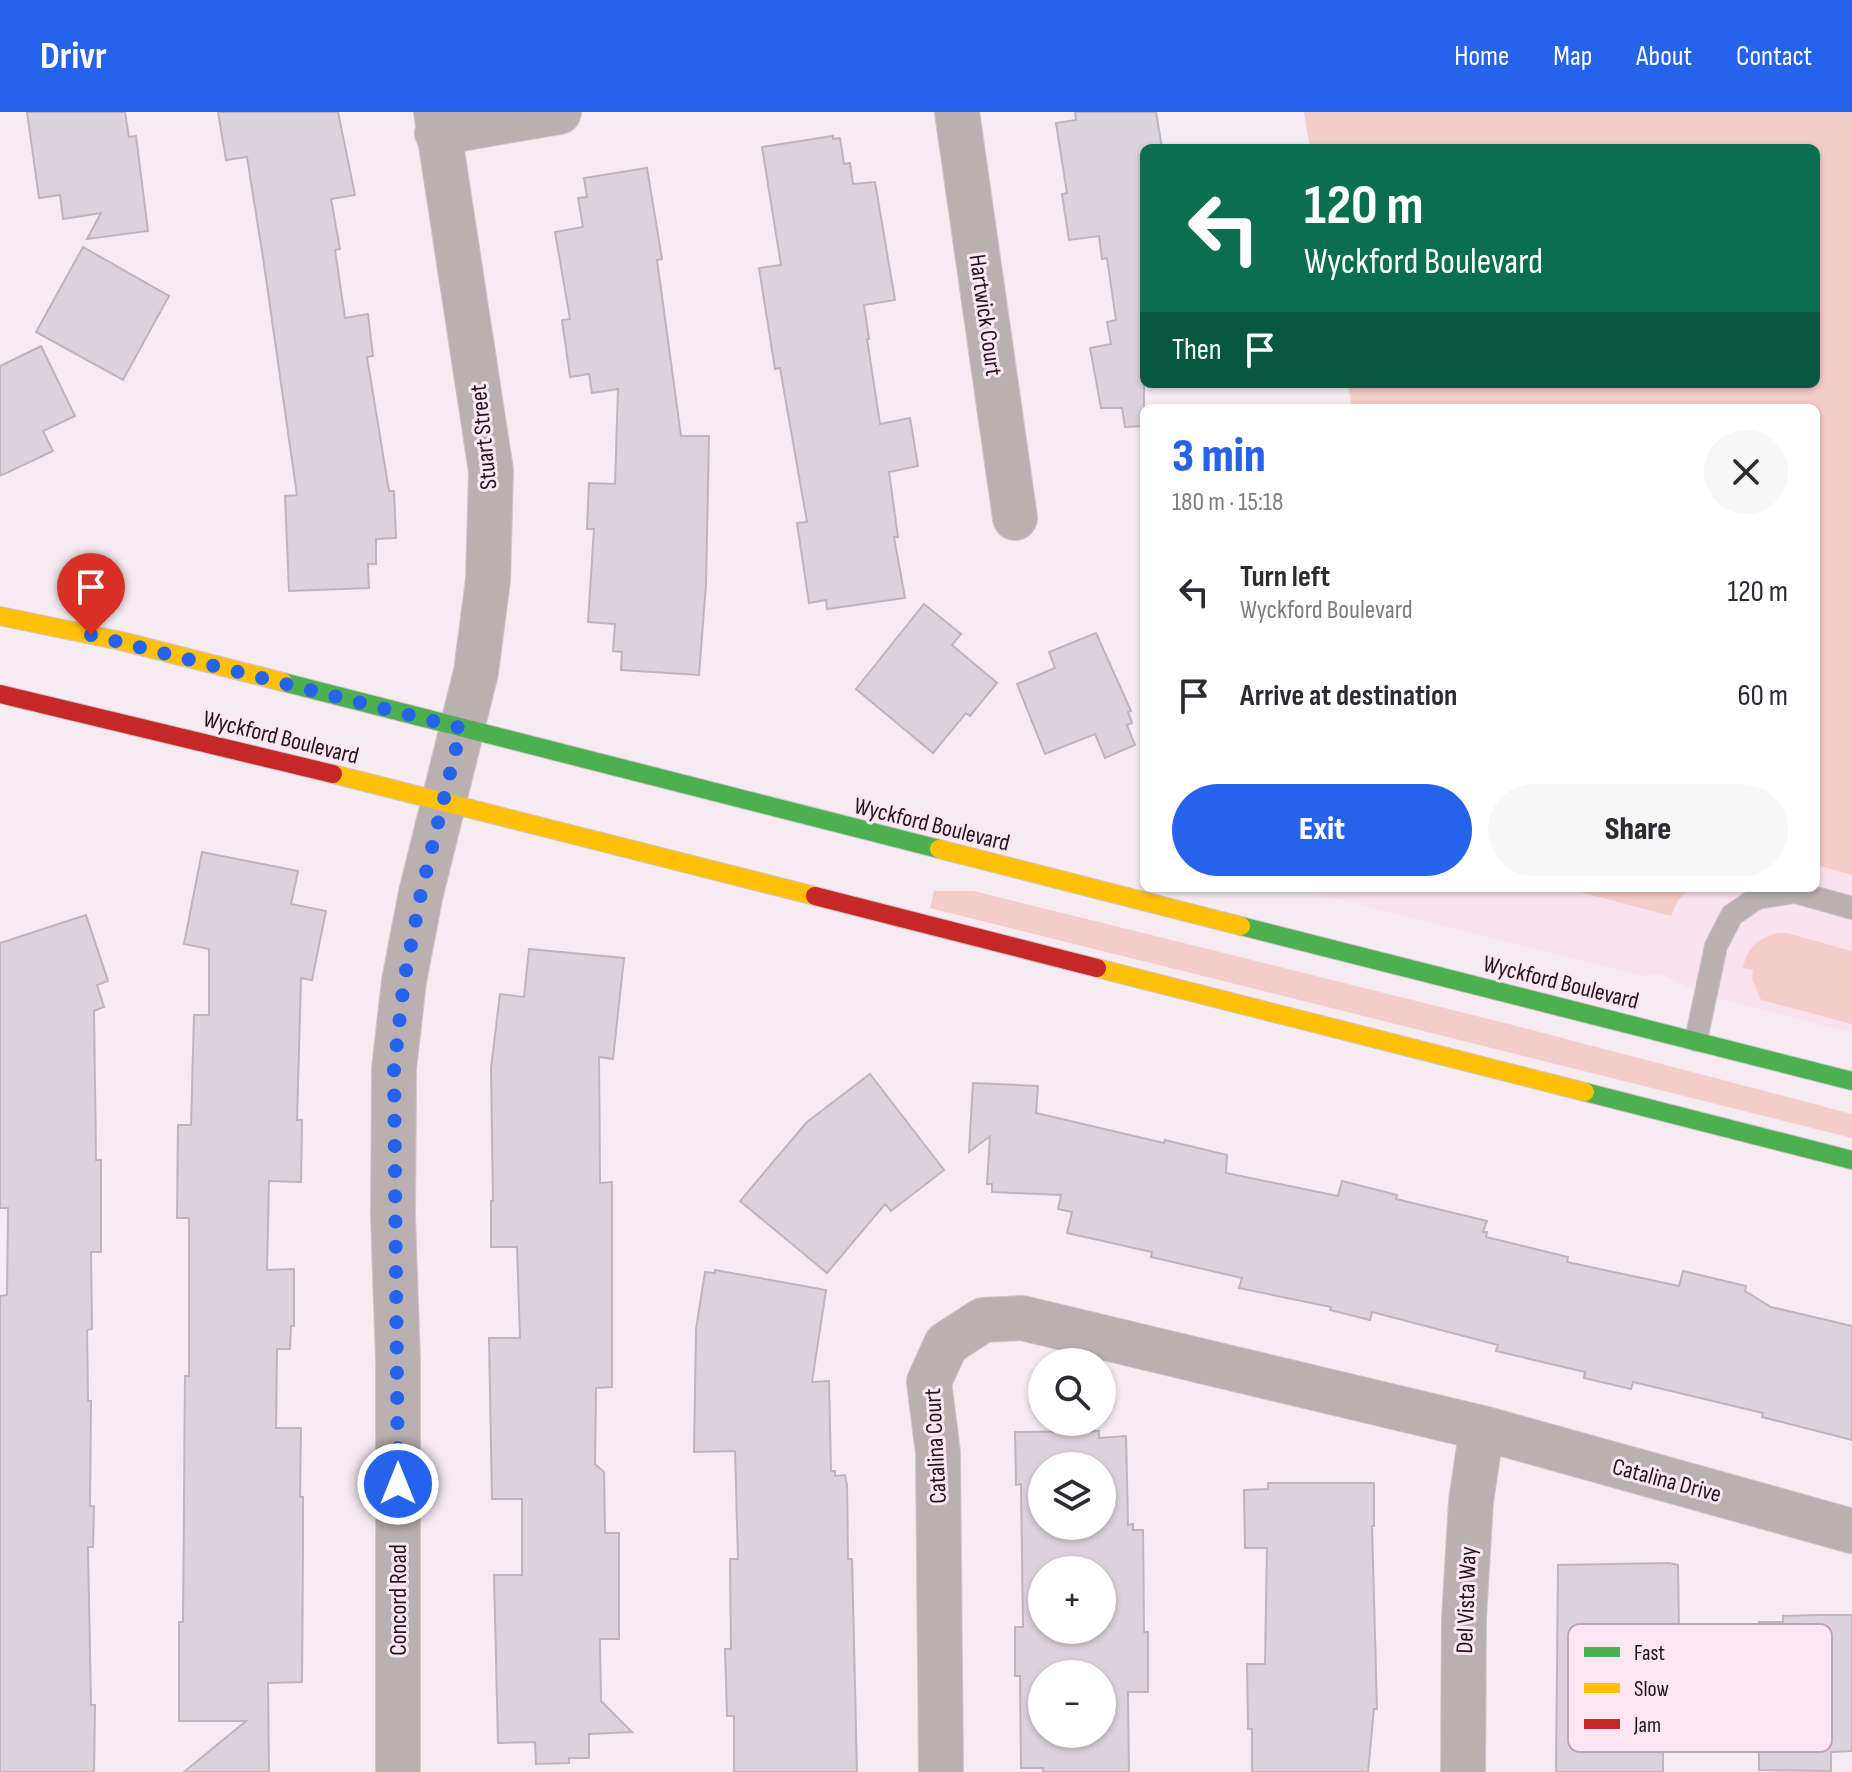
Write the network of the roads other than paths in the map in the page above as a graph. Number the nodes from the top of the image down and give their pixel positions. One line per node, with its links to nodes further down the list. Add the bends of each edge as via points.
1 (559, 112): 3 (street)
2 (957, 112): 4 (street, Hartwick Court)
3 (437, 122): 7 (street, Stuart Street, via 491,471 488,580 476,672)
4 (1015, 518)
5 (0, 616): 7 (street, Wyckford Boulevard, via 121,641)
6 (0, 694): 7 (street, Wyckford Boulevard, via 124,722)
7 (452, 764): 9 (street, Wyckford Boulevard); 11 (street, Wyckford Boulevard); 14 (street, Concord Road, via 404,981 394,1069)
8 (1852, 908): 9 (lane, via 1795,892 1757,898 1732,915 1716,946)
9 (1696, 1040): 10 (street, Wyckford Boulevard)
10 (1852, 1081)
11 (1852, 1160)
12 (1482, 1428): 13 (street, Catalina Drive); 15 (street, Catalina Court, via 1022,1318 983,1320 946,1344 929,1382 938,1453); 16 (street, Del Vista Way, via 1471,1501 1464,1618)
13 (1852, 1531)
14 (398, 1772)
15 (941, 1772)
16 (1463, 1772)

